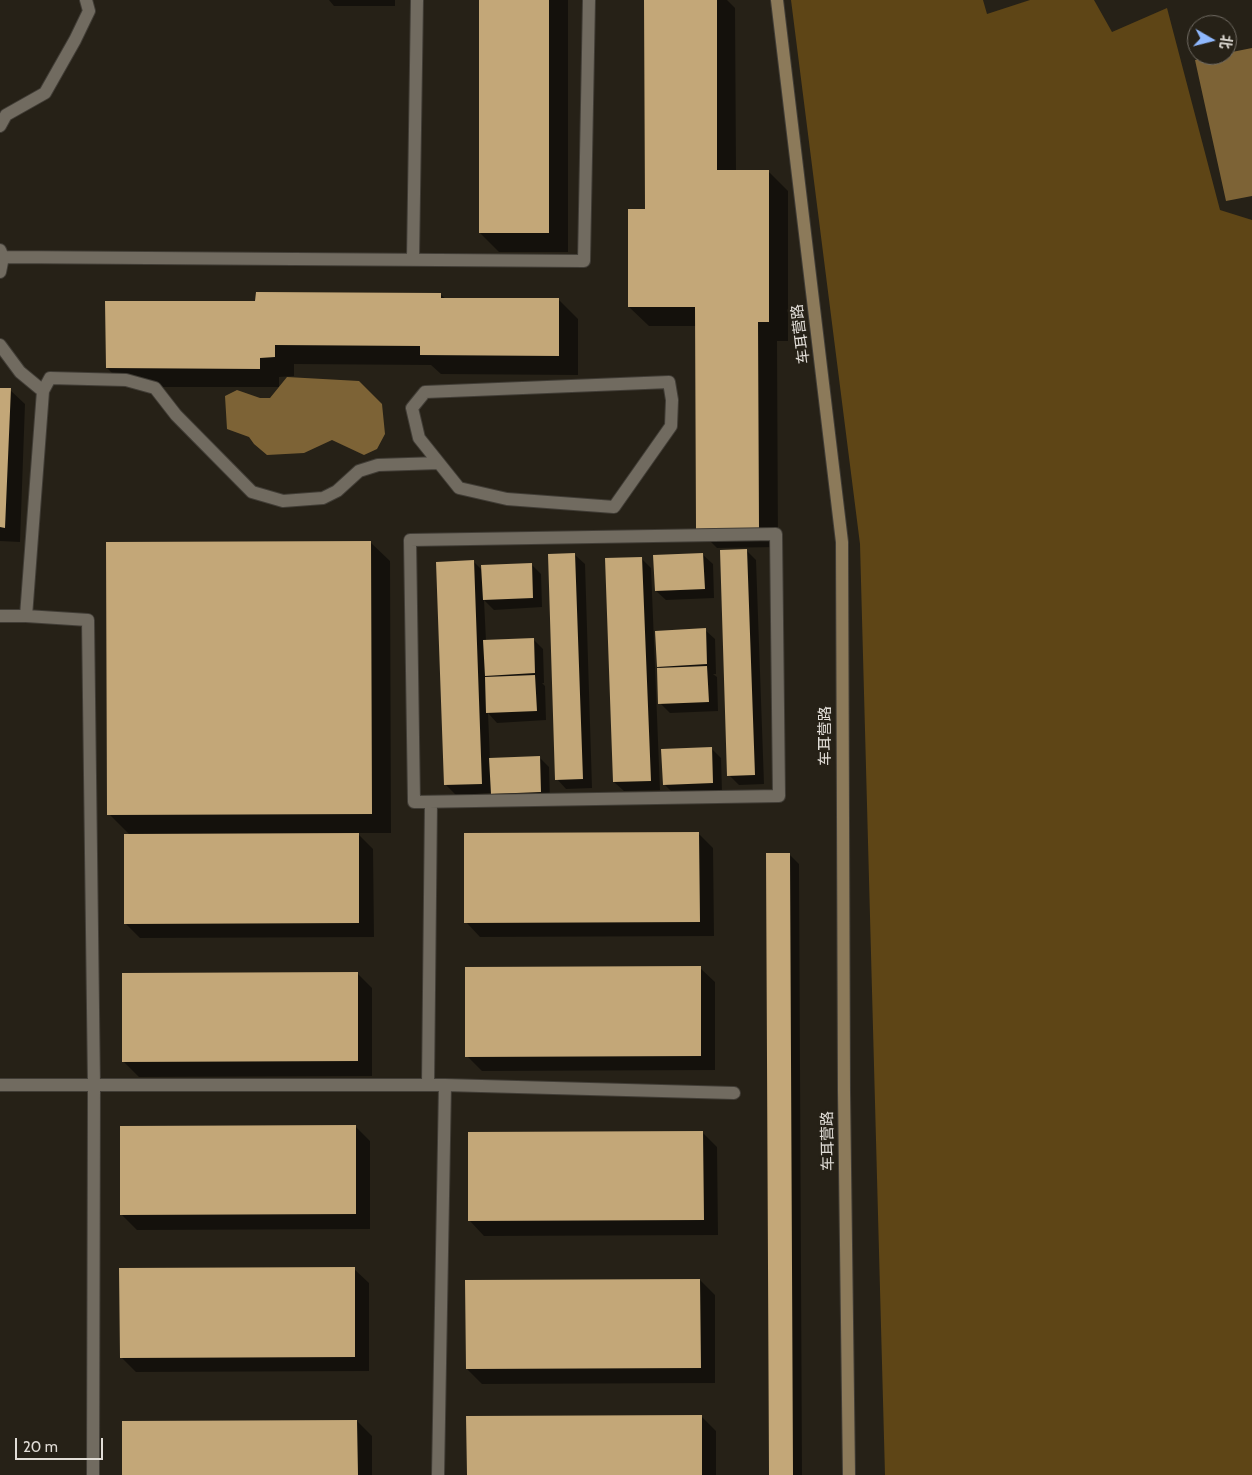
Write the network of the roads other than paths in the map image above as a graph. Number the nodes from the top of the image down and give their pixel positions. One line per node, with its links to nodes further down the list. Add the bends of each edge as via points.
1 (86, 0): 5 (street, via 89,12 45,93 6,115)
2 (417, 0): 7 (street)
3 (589, 0): 7 (street, via 584,260)
4 (777, 0): 22 (street, 车耳营路, via 842,542)
5 (0, 126)
6 (2, 254): 7 (street); 8 (street)
7 (413, 259)
8 (0, 272)
9 (0, 345): 10 (street, via 20,372)
10 (43, 391): 11 (street, via 50,378 126,380 155,388 176,415 252,492 284,501 323,498 337,491 359,472 378,465); 13 (street)
11 (439, 463): 11 (street, via 459,488 507,499 614,506 672,426 669,382 425,392 412,408 420,438)
12 (0, 616): 13 (street)
13 (26, 616): 18 (street, via 88,620)
14 (431, 802): 14 (street, via 779,796 776,534 410,540 414,802); 16 (street)
15 (0, 1085): 18 (street)
16 (428, 1085): 17 (street); 18 (street)
17 (445, 1085): 19 (street); 21 (street)
18 (94, 1086): 20 (street)
19 (734, 1093)
20 (93, 1475)
21 (438, 1475)
22 (849, 1475)

